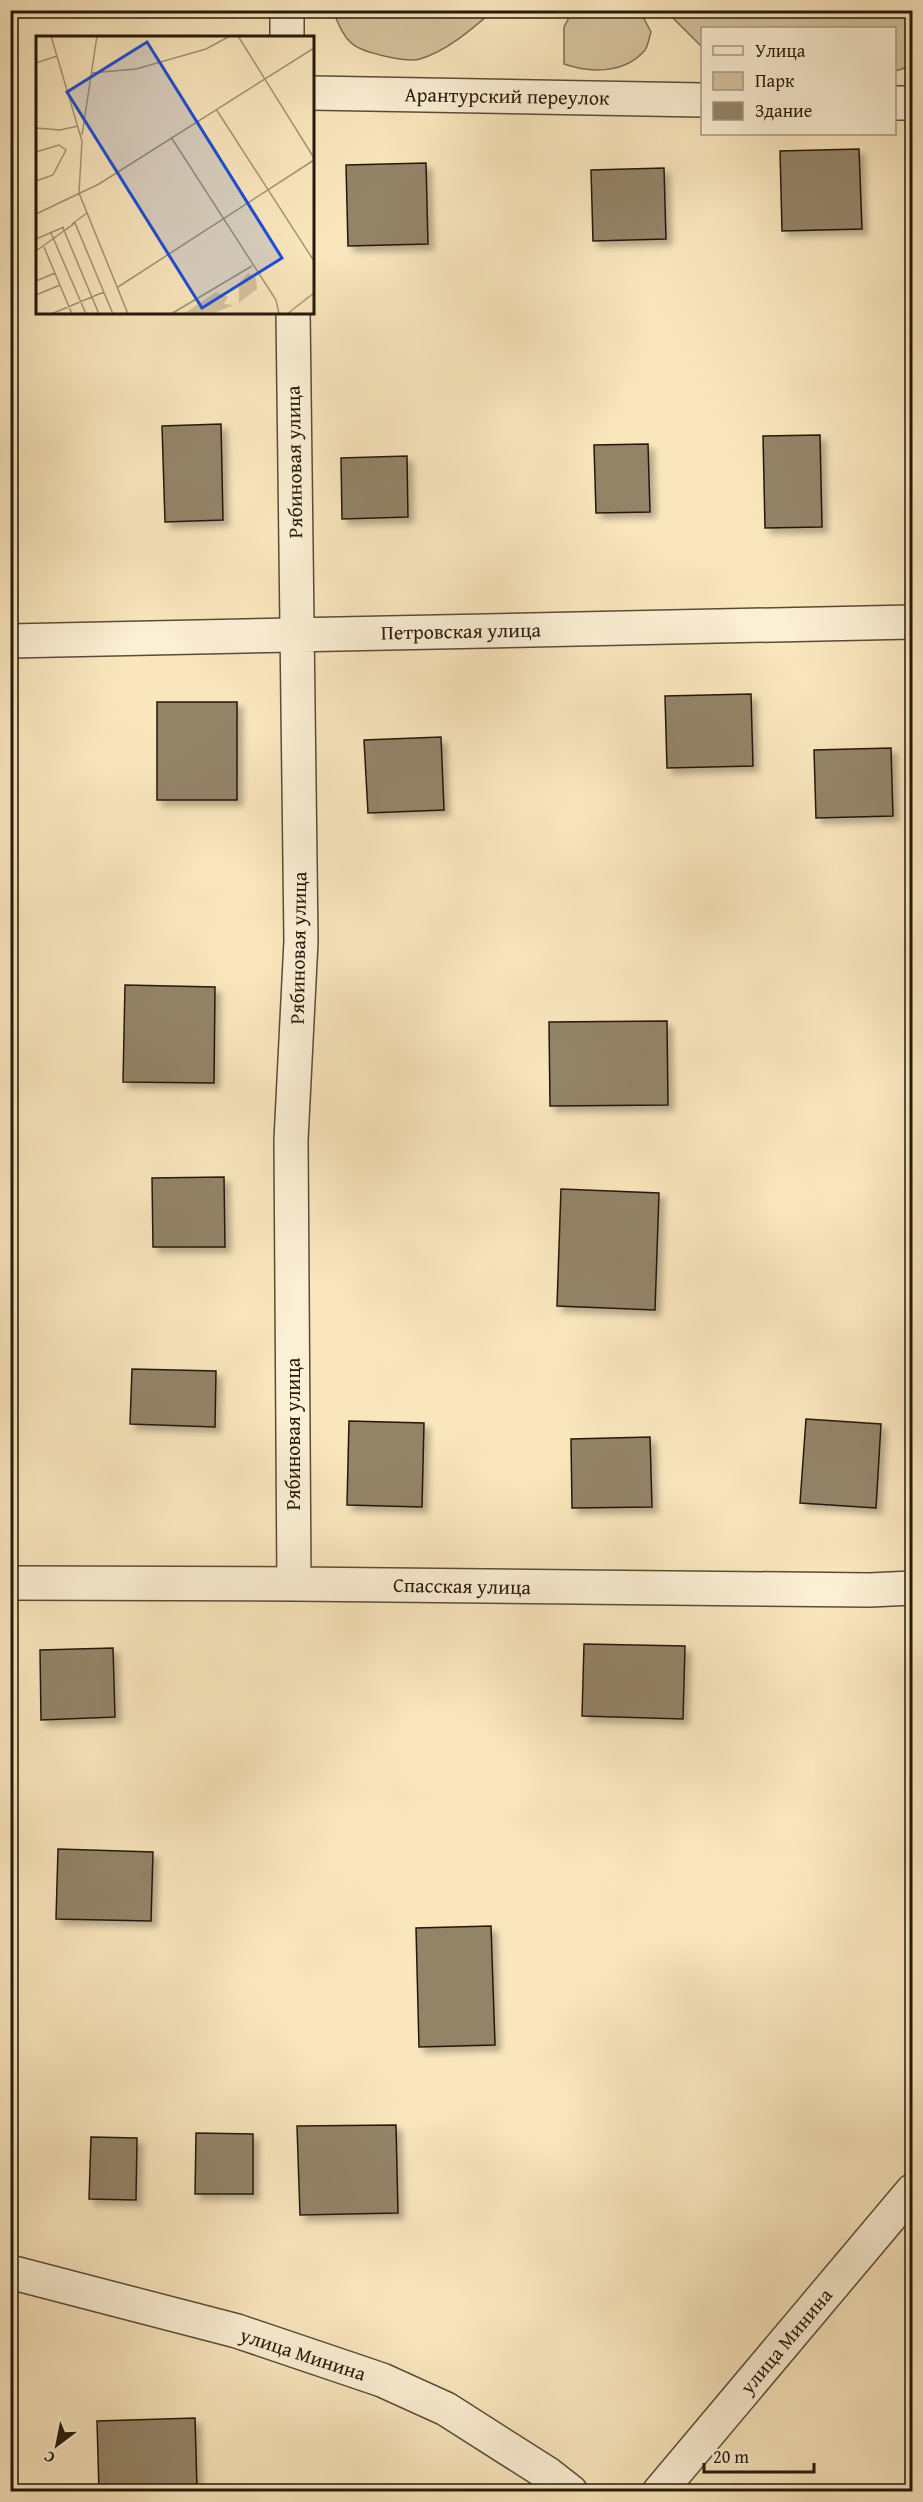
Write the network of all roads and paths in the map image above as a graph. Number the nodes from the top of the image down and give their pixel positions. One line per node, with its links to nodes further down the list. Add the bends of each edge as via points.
1 (286, 10): 2 (street)
2 (287, 36)
3 (314, 93): 4 (street, Арантурский переулок)
4 (701, 100)
5 (896, 103): 6 (street)
6 (912, 104)
7 (293, 314): 9 (street, Рябиновая улица)
8 (912, 622): 9 (street, Петровская улица)
9 (296, 635): 10 (street, Петровская улица); 12 (street, Рябиновая улица, via 301,942 291,1140)
10 (10, 641)
11 (10, 1583): 12 (street, Спасская улица)
12 (294, 1584): 13 (street, Спасская улица)
13 (912, 1588)
14 (912, 2191): 17 (street, улица Минина)
15 (10, 2272): 16 (street, улица Минина, via 237,2331 382,2380 446,2409)
16 (571, 2492)
17 (659, 2492)

